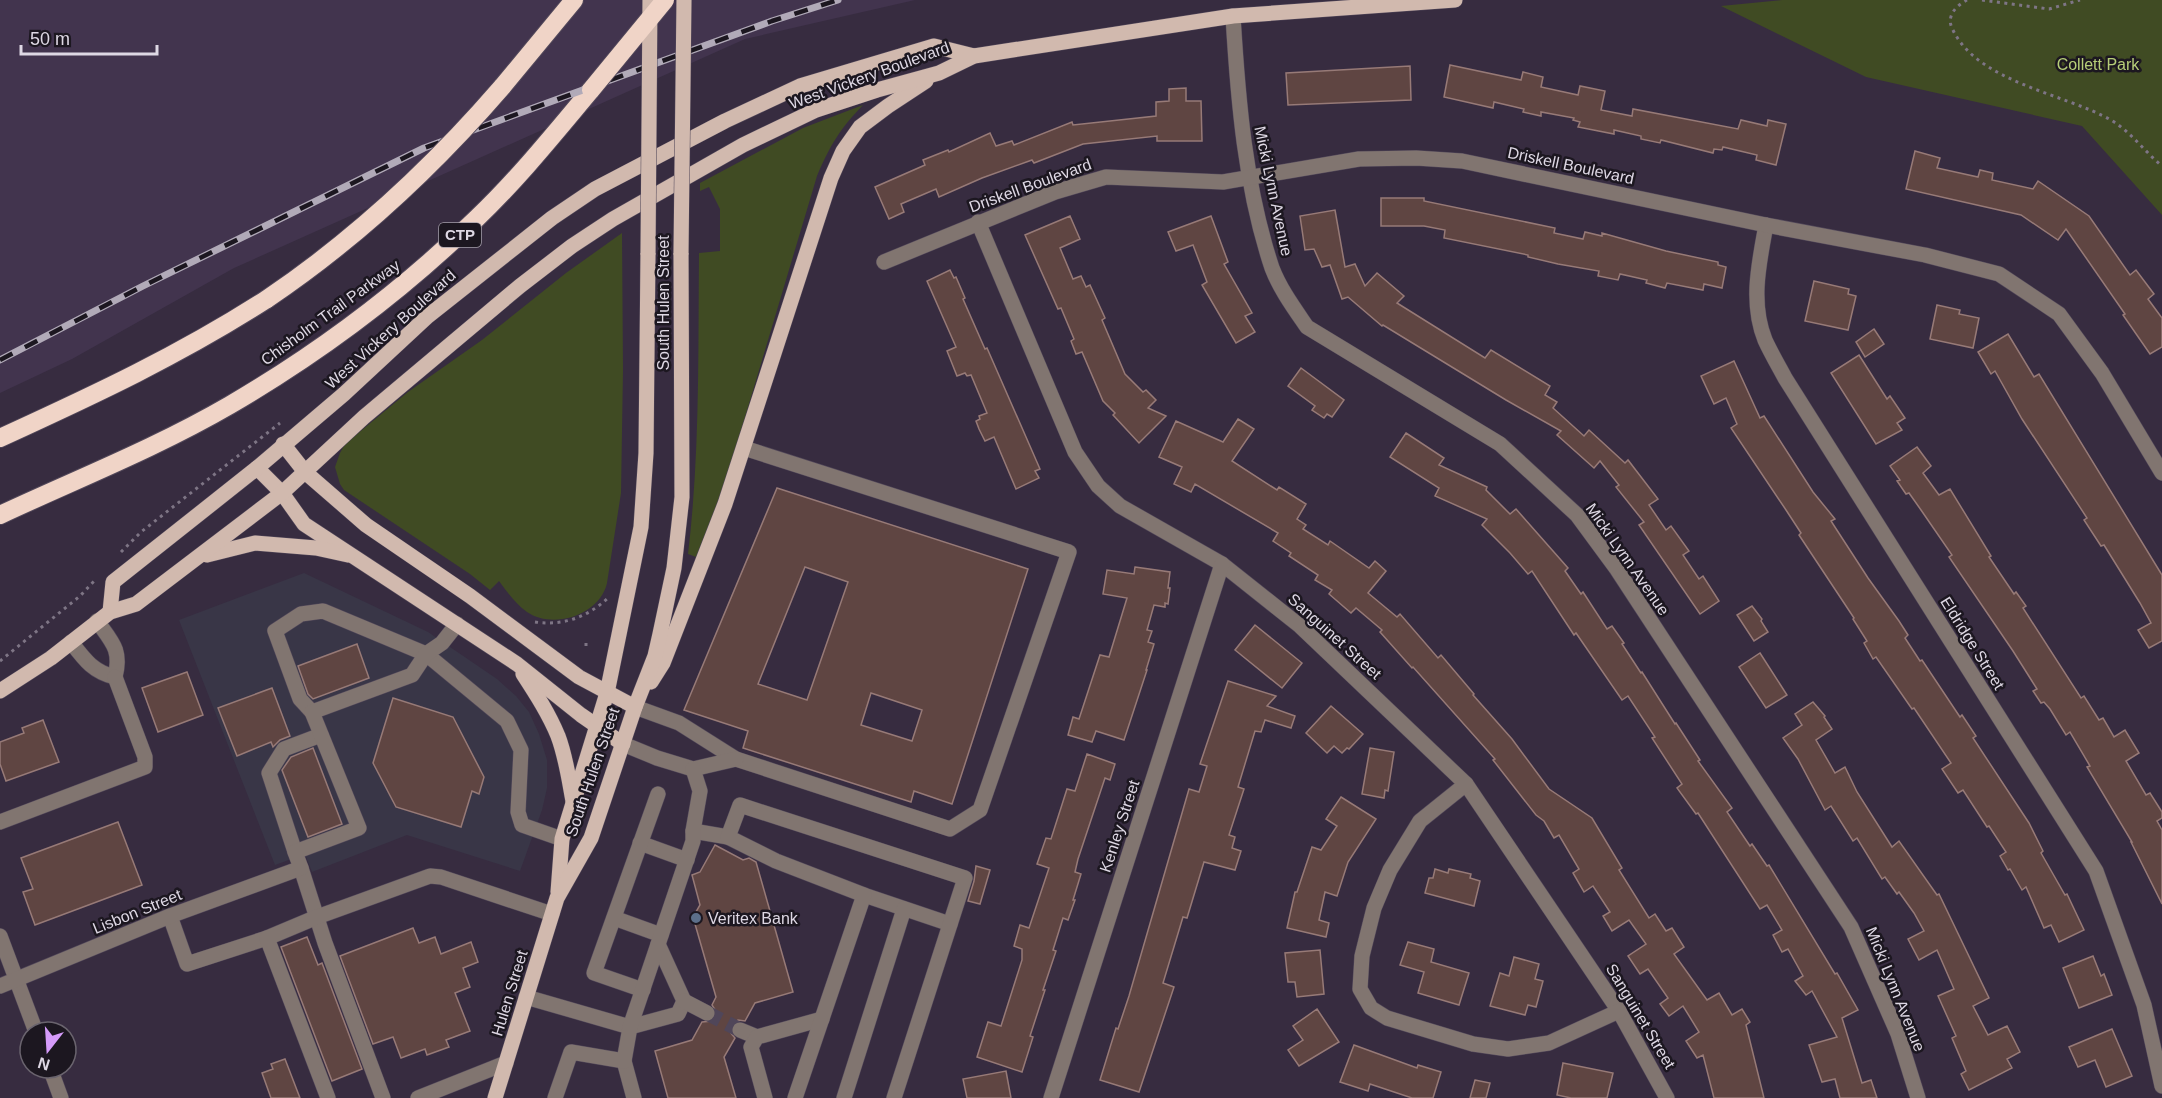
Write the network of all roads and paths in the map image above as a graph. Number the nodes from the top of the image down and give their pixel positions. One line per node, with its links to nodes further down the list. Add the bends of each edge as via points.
1 (574, 0): 17 (highway, bridge, via 470,124 409,187 338,248 217,331 157,364)
2 (650, 0): 37 (main road, South Hulen Street, bridge, via 644,497 637,556)
3 (665, 0): 24 (highway, Chisholm Trail Parkway / CTP, bridge, via 541,150 477,219 377,306 260,387 190,426)
4 (684, 0): 38 (main road, South Hulen Street, bridge, via 682,497 674,568 655,656)
5 (1455, 0): 9 (main road, West Vickery Boulevard)
6 (1967, 0): 12 (path, via 1951,16 1950,24 1959,43 1983,63 2026,86 2112,121)
7 (1982, 0): 8 (path, via 2049,9)
8 (2080, 0)
9 (1233, 16): 10 (main road, West Vickery Boulevard); 13 (street, Micki Lynn Avenue, via 1242,136)
10 (974, 56): 11 (main road, West Vickery Boulevard); 18 (main road, West Vickery Boulevard, via 934,46 800,86 725,120 595,189 428,316)
11 (939, 73): 19 (main road, via 860,127 843,151 822,201); 21 (main road, West Vickery Boulevard, via 816,110 743,145 613,219 572,246 450,343)
12 (2162, 166)
13 (1250, 176): 14 (street, Driskell Boulevard, via 1223,182 1106,177); 15 (street, Driskell Boulevard, via 1359,159 1462,161); 96 (street, Micki Lynn Avenue, via 1273,269 1306,327 1500,444 1577,515 1616,568 1851,927 1898,1034)
14 (978, 222): 16 (street, Driskell Boulevard); 27 (street, Sanguinet Street, via 1075,452 1098,486 1120,506)
15 (1766, 225): 22 (street, Driskell Boulevard, via 1925,255 1999,274 2059,314 2102,373); 82 (street, Eldridge Street, via 1757,300 1765,339 1785,378 2096,871 2144,1005)
16 (885, 262)
17 (0, 438)
18 (283, 444): 20 (main road, West Vickery Boulevard); 21 (main road)
19 (744, 448): 38 (main road, via 663,663); 43 (street, via 1069,552 980,810 950,829)
20 (257, 468): 23 (main road); 29 (main road, West Vickery Boulevard, via 113,582)
21 (305, 472): 23 (main road, West Vickery Boulevard); 37 (main road, via 366,525)
22 (2162, 473)
23 (282, 493): 25 (main road, via 304,524); 26 (main road, West Vickery Boulevard)
24 (0, 515)
25 (356, 556): 26 (main road, via 255,543); 31 (main road)
26 (198, 558): 29 (main road, West Vickery Boulevard, via 136,604)
27 (1222, 564): 45 (street, Sanguinet Street, via 1300,626); 94 (street, Kenley Street)
28 (609, 597): 30 (path, via 576,619)
29 (103, 616): 32 (main road, West Vickery Boulevard); 35 (street, via 117,650)
30 (534, 622)
31 (458, 624): 33 (street); 34 (main road)
32 (71, 642): 35 (street, via 93,669); 36 (main road, West Vickery Boulevard)
33 (426, 654): 39 (street, via 412,675); 39 (street, via 323,611 301,614 275,631 300,699); 51 (street, via 507,721 521,750 518,812 522,825)
34 (517, 664): 40 (main road); 47 (main road, via 558,737)
35 (115, 677): 48 (street, via 145,757 145,767)
36 (0, 691)
37 (607, 693): 38 (main road); 40 (main road, South Hulen Street)
38 (634, 706): 42 (main road, South Hulen Street); 43 (street, via 679,723)
39 (312, 712): 41 (street)
40 (598, 727): 42 (main road); 47 (main road, South Hulen Street)
41 (321, 735): 53 (street, via 284,749 269,773); 53 (street, via 359,828)
42 (623, 744): 44 (street); 57 (main road, South Hulen Street, via 591,838)
43 (736, 759): 44 (street)
44 (693, 769): 49 (street, via 700,791)
45 (1466, 784): 72 (street, Sanguinet Street); 72 (street, via 1420,821 1390,870 1374,908 1362,956 1360,989 1371,1008 1387,1018 1473,1044 1508,1050 1550,1043)
46 (658, 794): 52 (street)
47 (573, 803): 51 (main road, South Hulen Street)
48 (0, 822)
49 (693, 831): 50 (street); 54 (street)
50 (728, 837): 56 (street, via 776,861); 63 (street, via 740,805 965,878)
51 (562, 839): 57 (main road, South Hulen Street)
52 (640, 843): 54 (street); 62 (street)
53 (295, 852): 55 (street)
54 (687, 860): 66 (street)
55 (295, 870): 60 (street, Lisbon Street); 61 (street)
56 (864, 895): 58 (street); 74 (street)
57 (557, 898): 59 (main road, Hulen Street)
58 (904, 909): 63 (street); 92 (street)
59 (552, 914): 61 (street, via 430,876); 70 (main road, Hulen Street)
60 (170, 916): 65 (street, via 187,964); 67 (street, Lisbon Street)
61 (317, 917): 65 (street); 85 (street)
62 (614, 918): 66 (street); 69 (street, via 594,973)
63 (950, 924): 93 (street)
64 (0, 936): 67 (street)
65 (267, 938): 84 (street)
66 (660, 940): 69 (street); 71 (street)
67 (17, 980): 68 (street, Lisbon Street); 75 (street)
68 (0, 986)
69 (643, 990): 76 (street)
70 (526, 997): 76 (street); 80 (main road, Hulen Street)
71 (684, 1001): 73 (street); 76 (street, via 678,1014)
72 (1619, 1011): 95 (street, Sanguinet Street)
73 (707, 1013)
74 (822, 1019): 78 (street); 91 (street)
75 (32, 1020)
76 (630, 1026): 79 (street)
77 (740, 1030): 78 (street)
78 (757, 1037): 90 (street, via 751,1047)
79 (624, 1061): 88 (street, via 570,1052); 89 (street)
80 (506, 1063): 86 (street); 87 (main road, Hulen Street)
81 (54, 1080): 83 (street)
82 (2162, 1086)
83 (61, 1098)
84 (328, 1098)
85 (383, 1098)
86 (418, 1098)
87 (495, 1098)
88 (555, 1098)
89 (634, 1098)
90 (765, 1098)
91 (795, 1098)
92 (844, 1098)
93 (894, 1098)
94 (1051, 1098)
95 (1667, 1098)
96 (1918, 1098)

